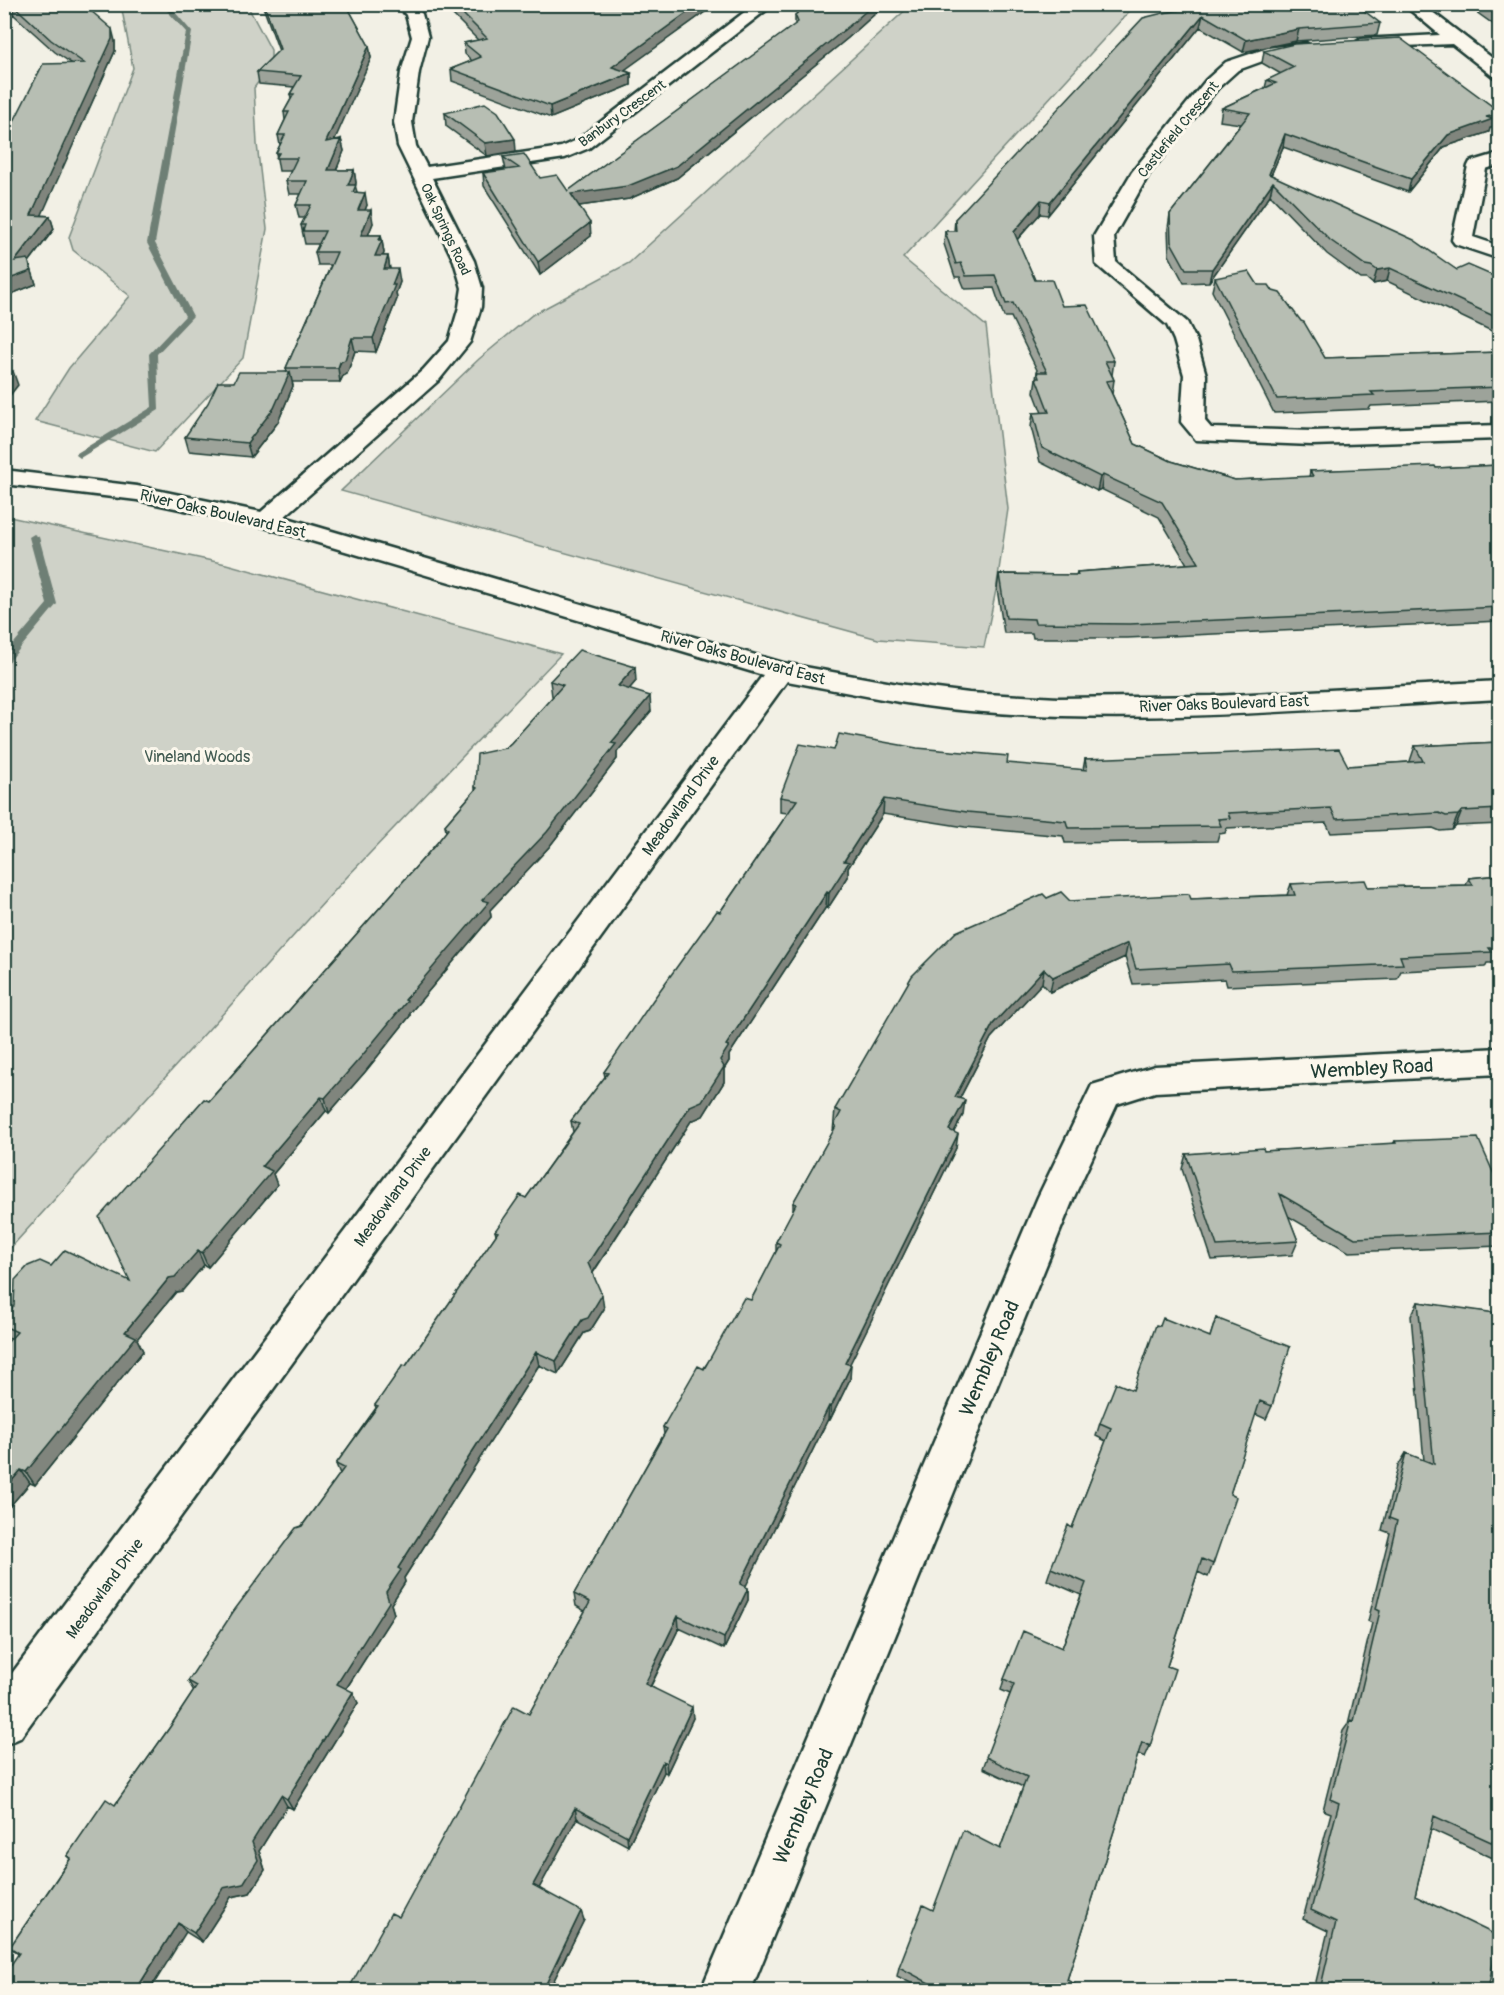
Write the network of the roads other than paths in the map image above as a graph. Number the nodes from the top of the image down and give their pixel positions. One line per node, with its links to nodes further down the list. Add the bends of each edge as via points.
1 (405, 4): 7 (street, Oak Springs Road, via 414,14 420,37 403,122 407,146)
2 (766, 4): 7 (street, Banbury Crescent, via 583,144 565,152)
3 (1411, 4): 4 (street)
4 (1452, 39): 5 (street); 9 (street, Castlefield Crescent, via 1268,53 1232,66 1212,84 1141,172 1104,236 1106,264 1176,322 1195,375 1193,422 1204,435 1312,438)
5 (1500, 74)
6 (1500, 158): 8 (street, via 1477,166 1462,240)
7 (419, 174): 11 (street, Oak Springs Road, via 464,261 472,288 459,342 431,375)
8 (1500, 253)
9 (1500, 432)
10 (4, 477): 11 (street, River Oaks Boulevard East, via 137,494)
11 (266, 520): 12 (street, River Oaks Boulevard East)
12 (780, 671): 13 (street, River Oaks Boulevard East, via 898,693 1058,707 1213,705); 15 (street, Meadowland Drive)
13 (1500, 690)
14 (1500, 1061): 16 (street, Wembley Road, via 1155,1079 1104,1095 1056,1197)
15 (4, 1722)
16 (726, 1990)

